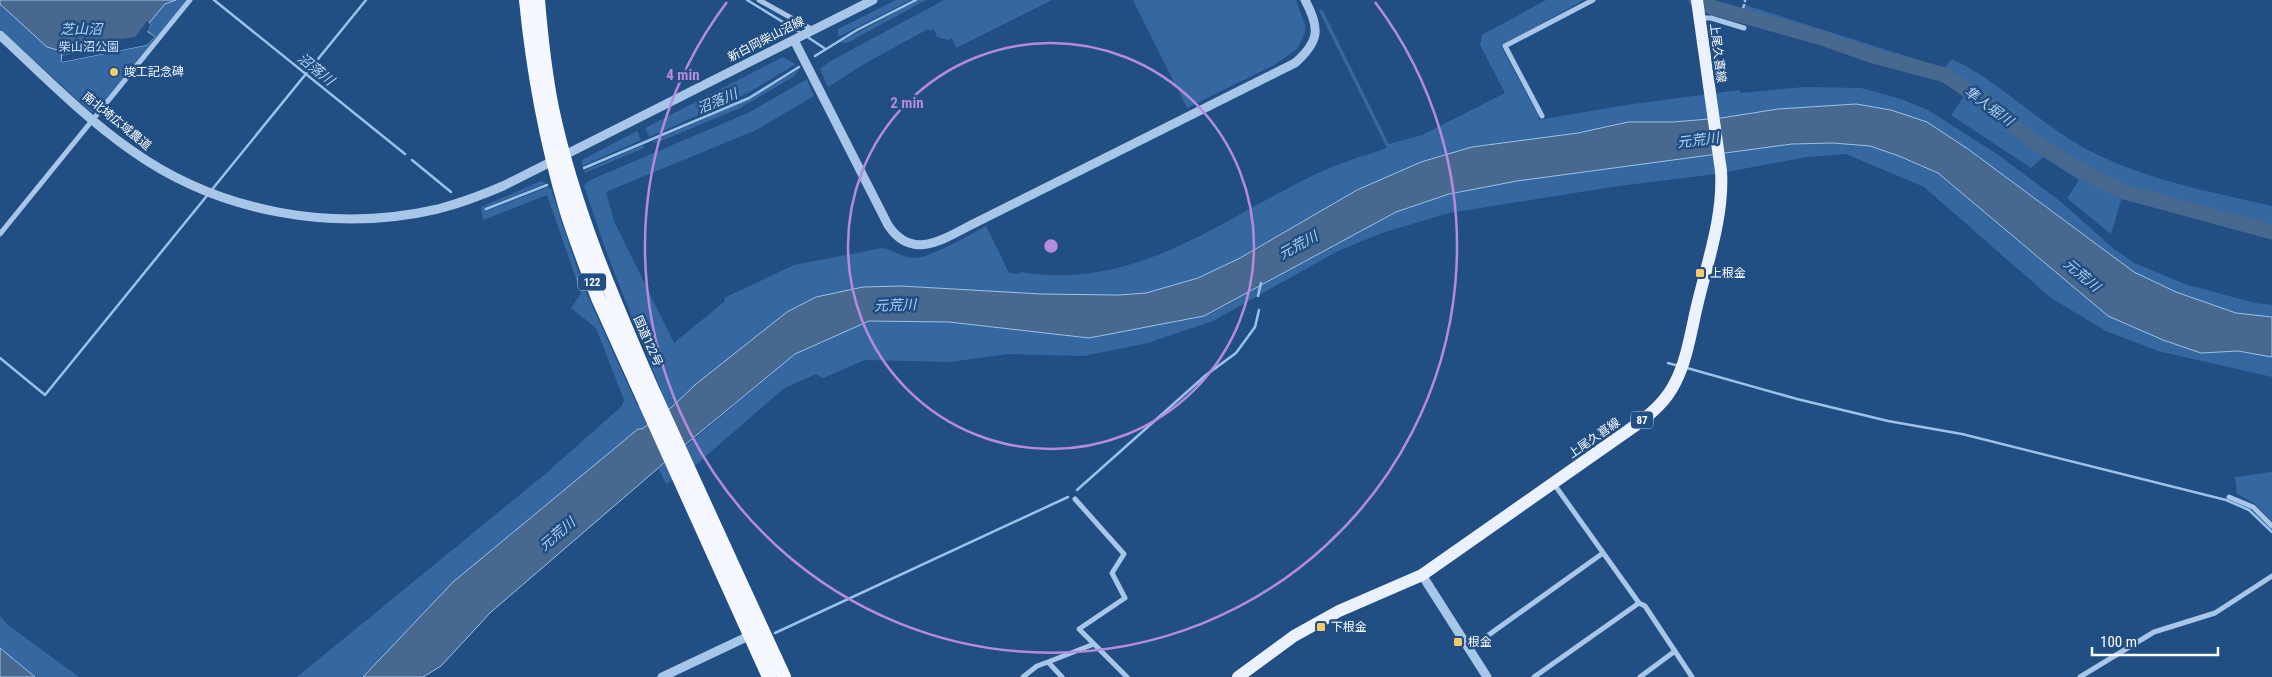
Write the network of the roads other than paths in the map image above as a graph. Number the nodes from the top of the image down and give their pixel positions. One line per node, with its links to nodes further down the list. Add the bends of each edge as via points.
1 (190, 0): 14 (street)
2 (526, 0): 15 (highway, 122, via 536,77)
3 (538, 0): 15 (highway, 122)
4 (759, 0): 10 (street)
5 (873, 0): 10 (street, 新白岡柴山沼線)
6 (1305, 0): 12 (street, via 1316,23 1316,32 1313,44 1295,62 925,245 906,243 895,235)
7 (1593, 0): 13 (street, via 1506,46)
8 (1699, 10): 9 (street, via 1710,18); 17 (main road, 上尾久喜線 / 87, via 1721,171 1720,206 1682,365 1670,393 1651,413)
9 (1744, 28)
10 (813, 30): 12 (street, 新白岡柴山沼線)
11 (0, 35): 14 (street, 南北埼広域農道)
12 (794, 40): 15 (street, 新白岡柴山沼線)
13 (1542, 116)
14 (93, 120): 15 (street, 南北埼広域農道, via 147,161 200,189 244,205 320,218 373,219 440,208 503,186); 16 (street)
15 (558, 158): 25 (highway, 122, via 566,211 598,298 648,393)
16 (0, 234)
17 (1554, 483): 21 (street); 22 (main road, 上尾久喜線 / 87)
18 (2229, 497): 20 (street, via 2253,507)
19 (1075, 499): 26 (street, via 1124,554 1112,573 1125,598 1079,630)
20 (2272, 526)
21 (1603, 553): 24 (street); 27 (street)
22 (1422, 575): 27 (street); 36 (main road, 上尾久喜線 / 87, via 1339,611 1294,636)
23 (2272, 576): 41 (street, via 2216,613 2154,632)
24 (1639, 603): 28 (street, via 1645,606); 38 (street)
25 (756, 633): 30 (street); 31 (highway, 122); 32 (highway, 122)
26 (1094, 644): 29 (street); 35 (street)
27 (1469, 649): 37 (street)
28 (1674, 651): 39 (street); 40 (street)
29 (1048, 662): 33 (street); 34 (street)
30 (662, 677)
31 (769, 677)
32 (784, 677)
33 (1023, 677)
34 (1062, 677)
35 (1127, 677)
36 (1238, 677)
37 (1487, 677)
38 (1534, 677)
39 (1640, 677)
40 (1692, 677)
41 (2080, 677)

